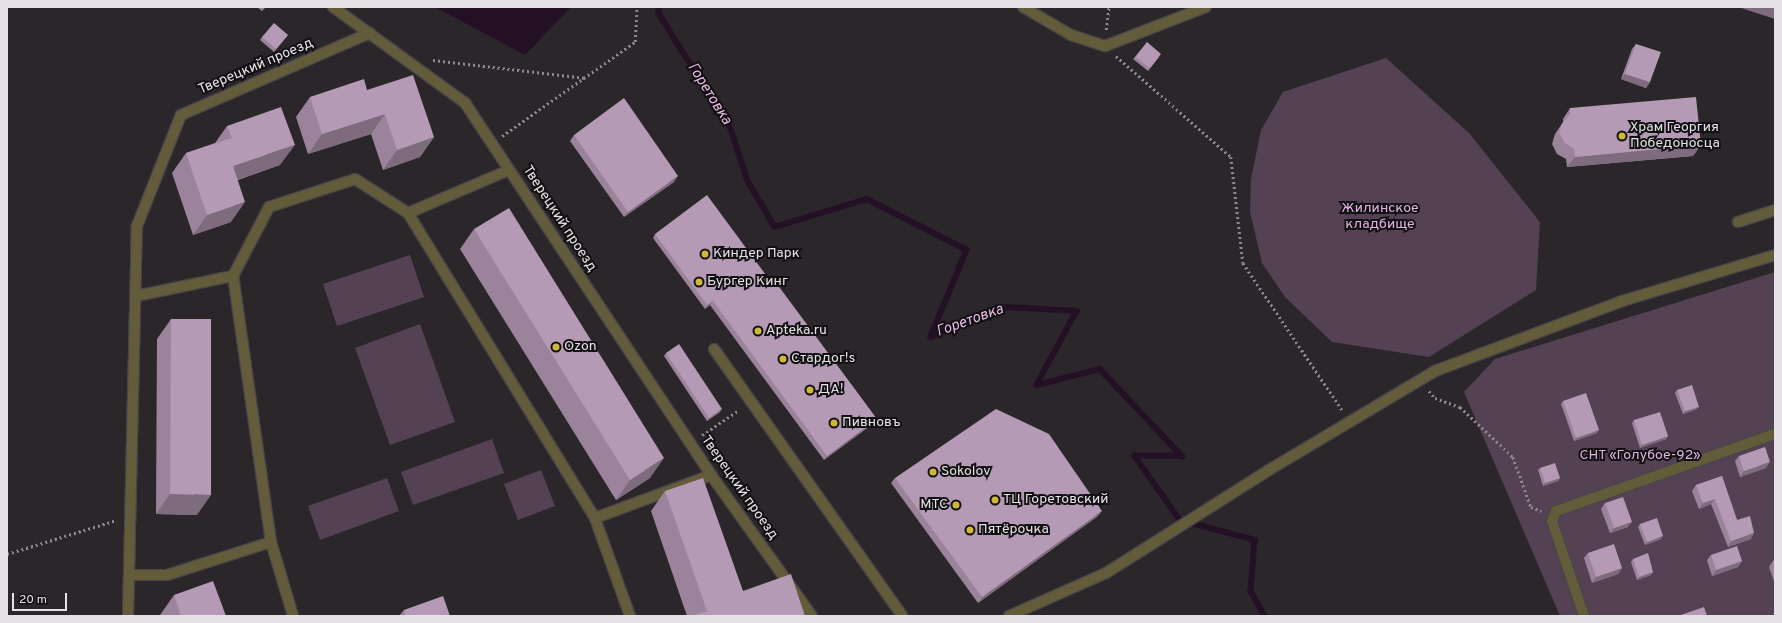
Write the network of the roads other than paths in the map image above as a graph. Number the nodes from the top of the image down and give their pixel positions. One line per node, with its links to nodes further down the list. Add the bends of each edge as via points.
1 (333, 7): 4 (lane)
2 (1022, 7): 3 (lane, via 1071,34 1105,46)
3 (1206, 7)
4 (370, 33): 5 (lane, Тверецкий проезд, via 465,103); 11 (lane, Тверецкий проезд, via 181,114 137,226)
5 (509, 170): 7 (lane); 14 (lane, Тверецкий проезд)
6 (1775, 210): 8 (lane)
7 (408, 213): 10 (lane, via 354,179 269,207); 15 (lane)
8 (1738, 222)
9 (1775, 255): 23 (lane, via 1622,301 1435,371 1106,573)
10 (232, 276): 11 (lane); 16 (lane)
11 (136, 296): 17 (lane)
12 (714, 349): 22 (lane)
13 (1775, 434): 24 (lane, via 1561,508 1553,516 1554,526)
14 (711, 475): 15 (lane); 21 (lane, Тверецкий проезд)
15 (595, 518): 20 (lane)
16 (271, 542): 17 (lane, via 167,575); 19 (lane)
17 (129, 575): 18 (lane)
18 (128, 616)
19 (293, 616)
20 (630, 616)
21 (812, 616)
22 (902, 616)
23 (1009, 616)
24 (1584, 616)

